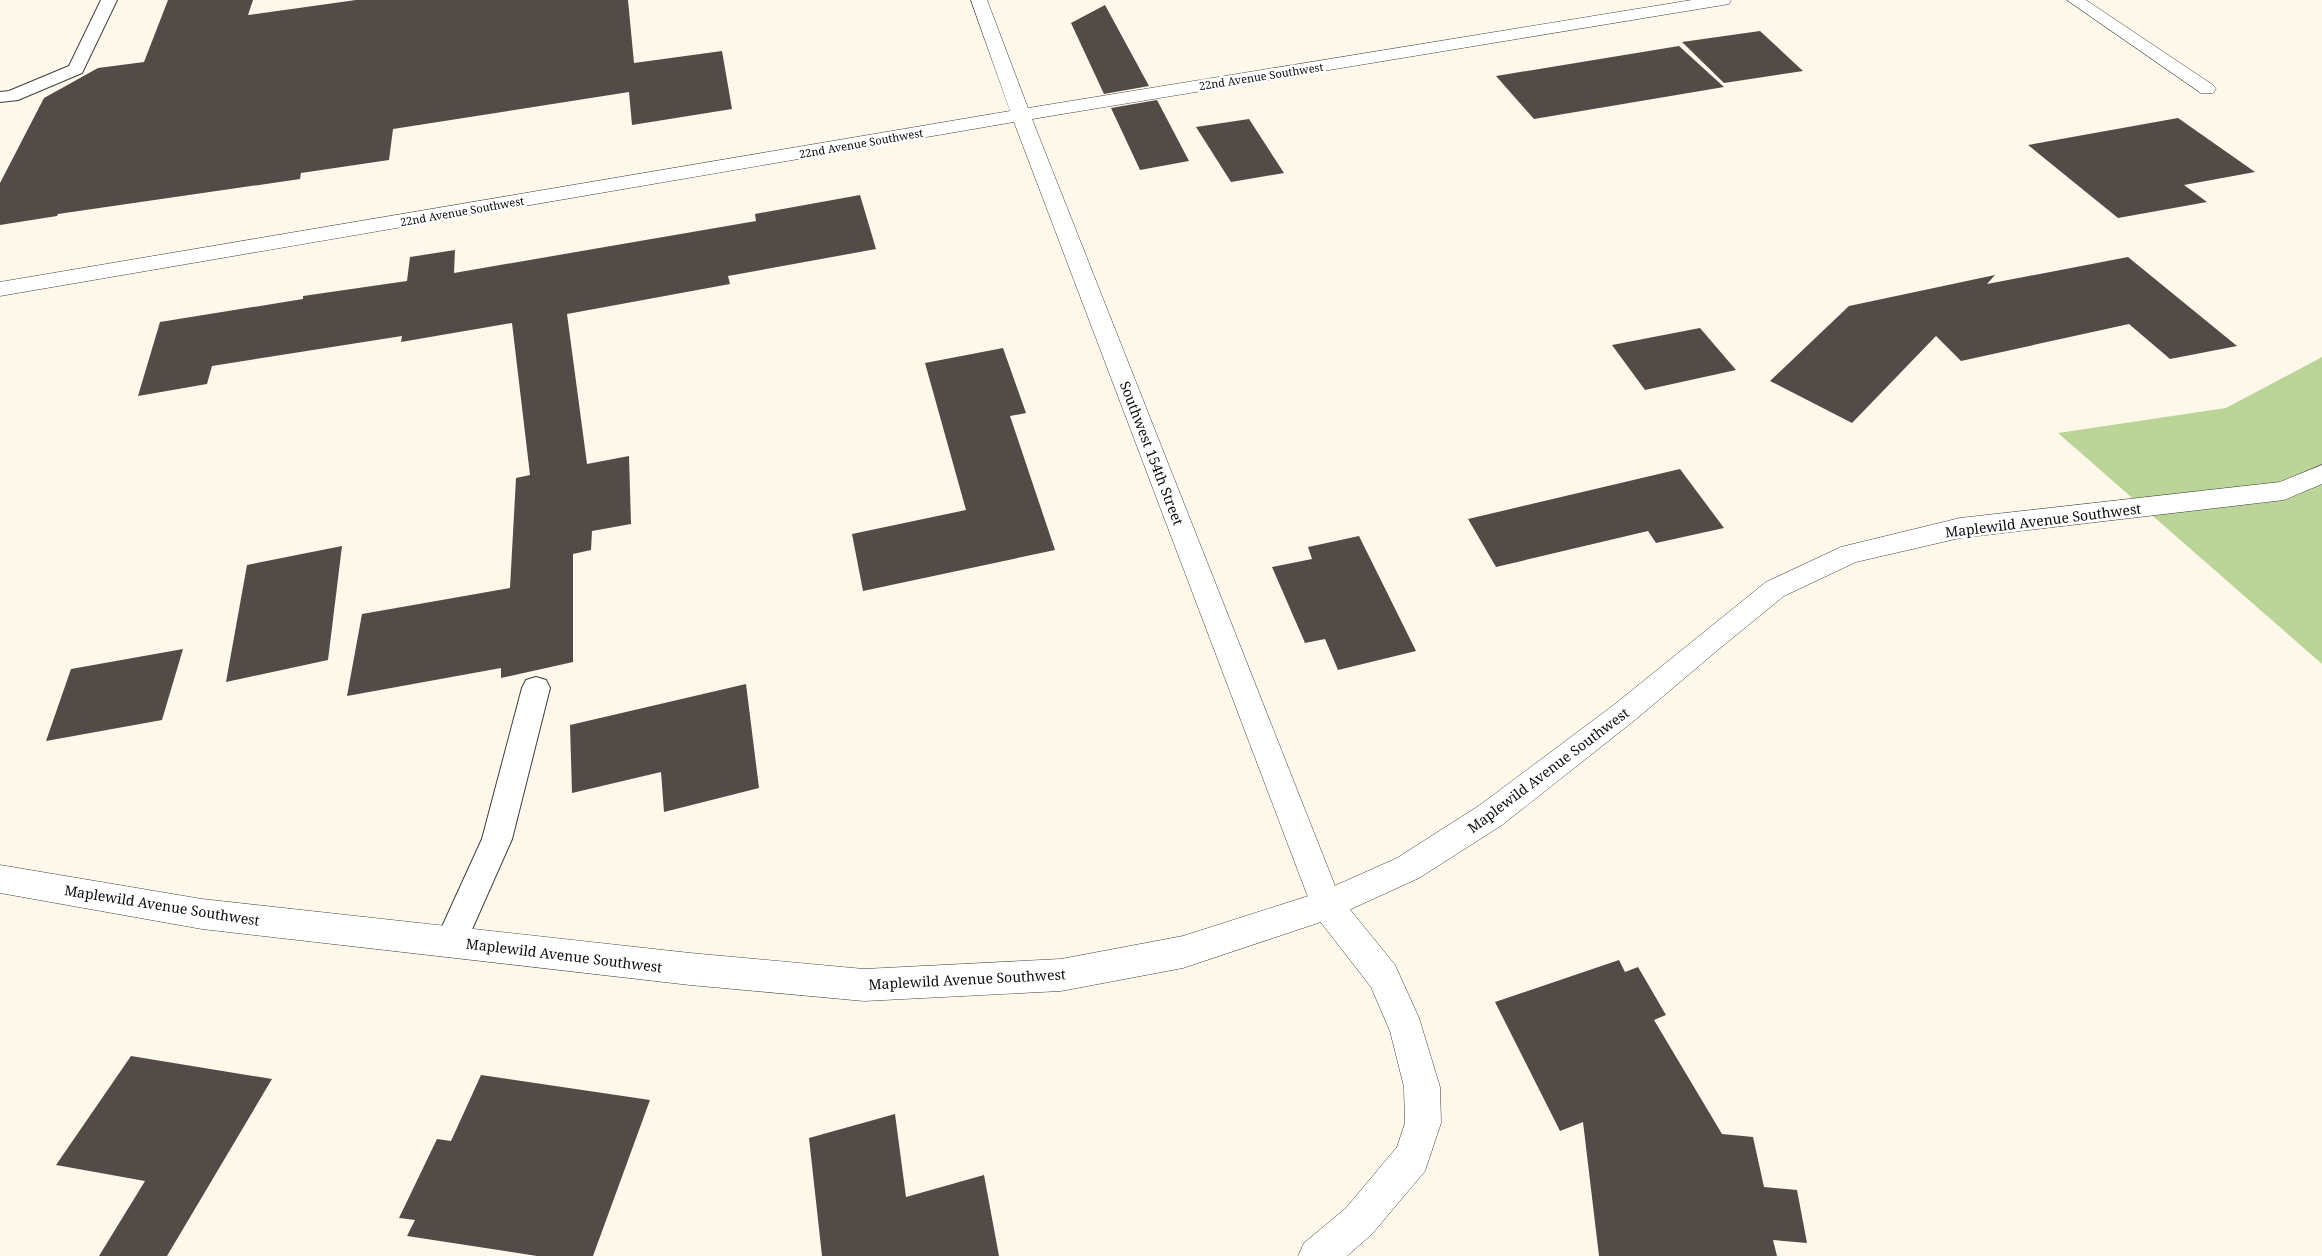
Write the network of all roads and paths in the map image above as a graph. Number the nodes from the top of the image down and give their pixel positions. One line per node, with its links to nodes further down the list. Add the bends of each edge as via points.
1 (109, 0): 6 (lane, via 76,69 12,96)
2 (979, 0): 7 (street, Southwest 154th Street)
3 (1723, 0): 7 (street, 22nd Avenue Southwest)
4 (2075, 0): 5 (street)
5 (2207, 89)
6 (0, 97)
7 (1021, 116): 8 (street, 22nd Avenue Southwest); 12 (street, Southwest 154th Street)
8 (0, 289)
9 (2322, 474): 12 (street, Maplewild Avenue Southwest, via 2284,491 1960,528 1850,554 1775,588 1626,712 1492,815 1408,868)
10 (536, 688): 13 (lane, via 497,839)
11 (0, 879): 13 (street, Maplewild Avenue Southwest, via 202,914)
12 (1327, 905): 13 (street, Maplewild Avenue Southwest, via 1183,952 1061,975 864,985); 14 (street, Southwest 154th Street, via 1383,976 1407,1030 1422,1087 1423,1122 1412,1158 1359,1221)
13 (451, 942)
14 (1318, 1256)

